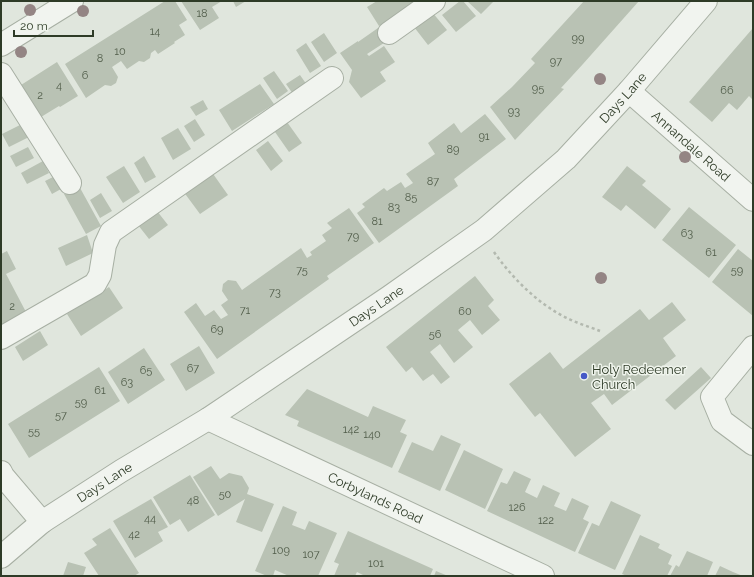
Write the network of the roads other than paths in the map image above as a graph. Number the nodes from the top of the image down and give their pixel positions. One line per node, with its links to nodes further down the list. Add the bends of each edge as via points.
1 (72, 1): 5 (street)
2 (434, 1): 4 (street)
3 (706, 1): 8 (street, Days Lane)
4 (389, 33)
5 (1, 45)
6 (1, 74): 9 (street)
7 (332, 78): 11 (street, via 111,232 105,245 100,275 95,284)
8 (629, 91): 10 (street, Annandale Road); 13 (street, Days Lane, via 566,159 480,232 389,297)
9 (70, 183)
10 (750, 193)
11 (1, 338)
12 (753, 347): 14 (street, via 712,397 722,421)
13 (208, 419): 16 (street, Days Lane); 18 (street, Corbylands Road)
14 (753, 444)
15 (1, 472): 16 (street)
16 (42, 522): 17 (street, Days Lane)
17 (1, 557)
18 (543, 576)

